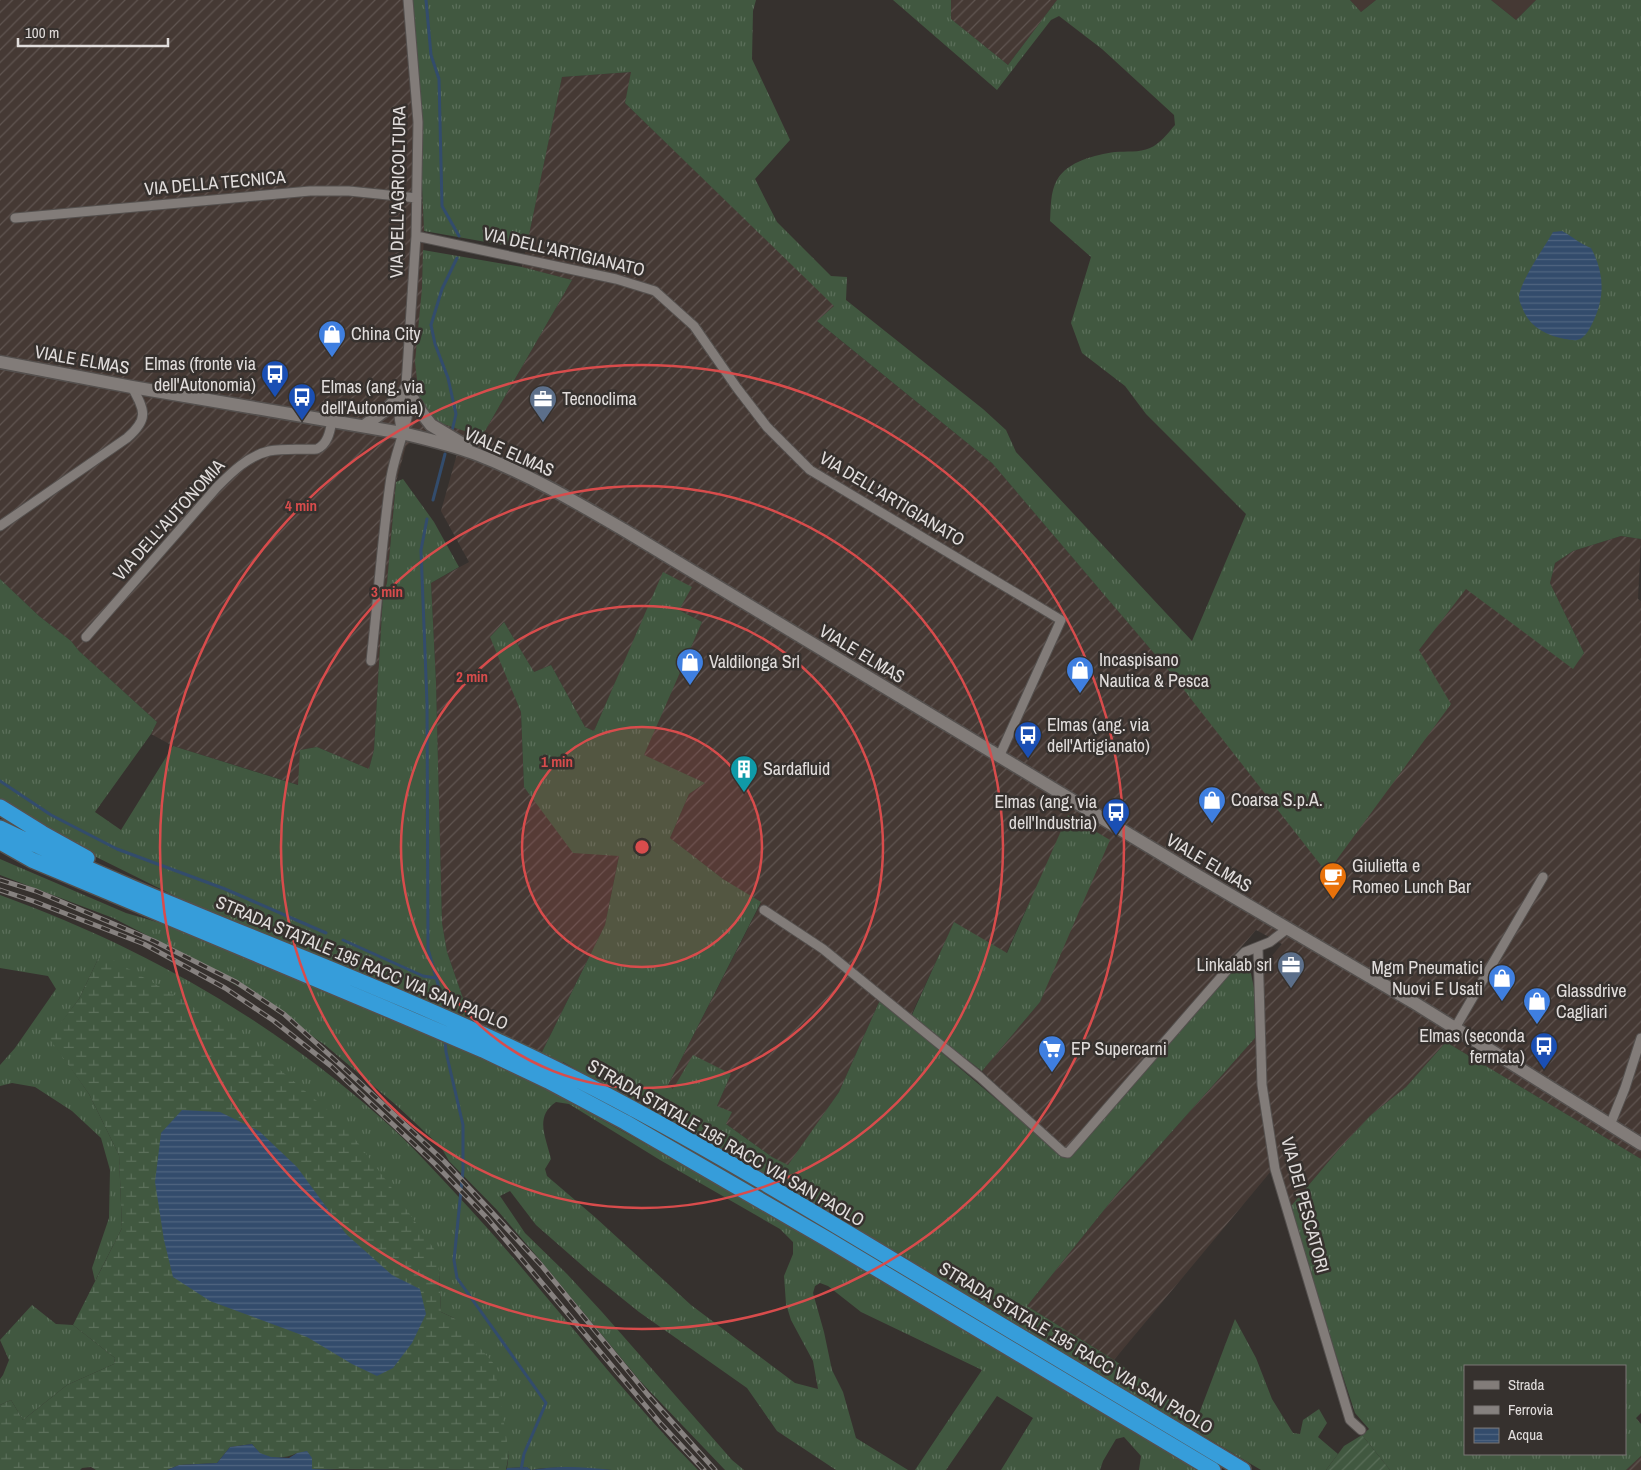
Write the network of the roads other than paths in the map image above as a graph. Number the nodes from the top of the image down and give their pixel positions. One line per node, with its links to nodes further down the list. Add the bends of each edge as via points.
1 (408, 0): 2 (street, VIA DELL'AGRICOLTURA, via 418,122)
2 (417, 198): 3 (street, VIA DELLA TECNICA, via 349,191 310,191); 4 (street, VIA DELL'AGRICOLTURA)
3 (15, 218)
4 (416, 236): 7 (street, VIA DELL'AGRICOLTURA); 15 (street, VIA DELL'ARTIGIANATO, via 616,279 655,291 694,326 767,427 810,470 1061,620)
5 (0, 362): 6 (main road, VIALE ELMAS)
6 (132, 387): 8 (main road, VIALE ELMAS); 12 (street, via 142,414 139,428)
7 (405, 392): 9 (main road); 10 (street, VIA DELL'AGRICOLTURA, via 408,420); 11 (main road, via 431,425)
8 (332, 421): 9 (main road, VIALE ELMAS); 13 (street, VIA DELL'AUTONOMIA, via 322,447 269,452 236,469)
9 (364, 426): 10 (main road, VIALE ELMAS)
10 (402, 433): 11 (main road, VIALE ELMAS); 14 (street, VIA DELL'AGRICOLTURA, via 391,477)
11 (478, 455): 15 (main road, VIALE ELMAS, via 566,497 624,530)
12 (0, 526)
13 (86, 636)
14 (371, 661)
15 (999, 757): 25 (main road, VIALE ELMAS)
16 (0, 807): 22 (highway, via 99,864)
17 (0, 828): 22 (highway, STRADA STATALE 195 RACC VIA SAN PAOLO)
18 (0, 842): 20 (highway, STRADA STATALE 195 RACC VIA SAN PAOLO)
19 (0, 854): 20 (highway, via 14,860)
20 (32, 860): 24 (highway, STRADA STATALE 195 RACC VIA SAN PAOLO)
21 (1543, 877): 27 (street)
22 (111, 878): 24 (highway, STRADA STATALE 195 RACC VIA SAN PAOLO)
23 (764, 910): 26 (street, via 830,954 1068,1153 1228,969 1245,952)
24 (215, 929): 29 (highway, STRADA STATALE 195 RACC VIA SAN PAOLO, via 474,1047)
25 (1287, 929): 26 (street); 27 (main road, VIALE ELMAS)
26 (1258, 949): 32 (street, VIA DEI PESCATORI, via 1262,1086 1275,1169 1350,1420)
27 (1456, 1028): 30 (main road, VIALE ELMAS)
28 (1641, 1038): 30 (street)
29 (552, 1075): 33 (highway, STRADA STATALE 195 RACC VIA SAN PAOLO, via 625,1122 811,1229); 34 (highway, STRADA STATALE 195 RACC VIA SAN PAOLO, via 692,1141)
30 (1610, 1125): 31 (main road, VIALE ELMAS)
31 (1641, 1144)
32 (1361, 1430)
33 (1213, 1470)
34 (1243, 1470)

